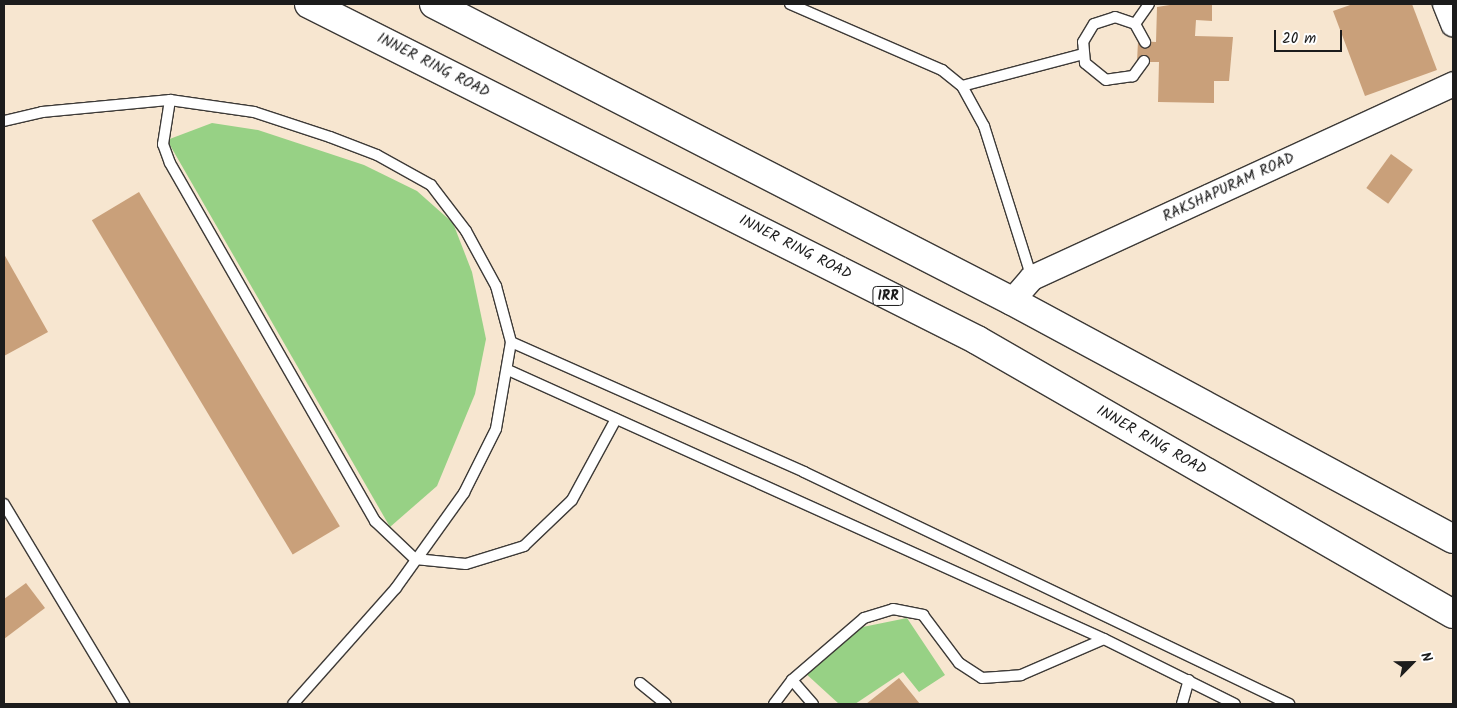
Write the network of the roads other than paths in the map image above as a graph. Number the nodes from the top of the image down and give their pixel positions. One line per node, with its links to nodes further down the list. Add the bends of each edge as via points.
1 (309, 4): 23 (highway, INNER RING ROAD / IRR, via 977,340)
2 (434, 4): 16 (highway)
3 (790, 4): 12 (lane, via 942,70)
4 (1150, 4): 6 (lane)
5 (1445, 4): 7 (street)
6 (1135, 24): 8 (lane); 9 (lane, via 1114,16 1104,18 1087,32)
7 (1453, 24)
8 (1145, 42)
9 (1083, 54): 10 (lane, via 1090,70 1106,80 1133,76); 12 (lane)
10 (1144, 61)
11 (1453, 84): 15 (street, RAKSHAPURAM ROAD)
12 (962, 86): 15 (lane, via 984,126)
13 (170, 100): 14 (lane, via 42,112); 17 (lane, via 254,112 377,154 431,185 466,231 496,286); 22 (lane, via 163,144 170,162 375,521)
14 (4, 122)
15 (1032, 278): 16 (street, RAKSHAPURAM ROAD)
16 (1012, 301): 21 (highway)
17 (512, 342): 18 (lane); 35 (lane, via 813,476)
18 (508, 370): 19 (lane); 22 (lane, via 496,429 464,493)
19 (616, 419): 22 (lane, via 572,500 524,546 466,564); 24 (lane)
20 (4, 504): 28 (lane)
21 (1453, 539)
22 (415, 559): 29 (lane, via 396,588)
23 (1453, 614)
24 (1104, 639): 25 (lane, via 1021,674 982,678 959,663 924,615 893,609 864,618); 26 (lane)
25 (792, 680): 31 (lane); 32 (lane)
26 (1189, 680): 33 (lane); 34 (lane)
27 (640, 683): 30 (lane)
28 (124, 704)
29 (293, 704)
30 (666, 704)
31 (774, 704)
32 (813, 704)
33 (1182, 704)
34 (1236, 704)
35 (1289, 704)

